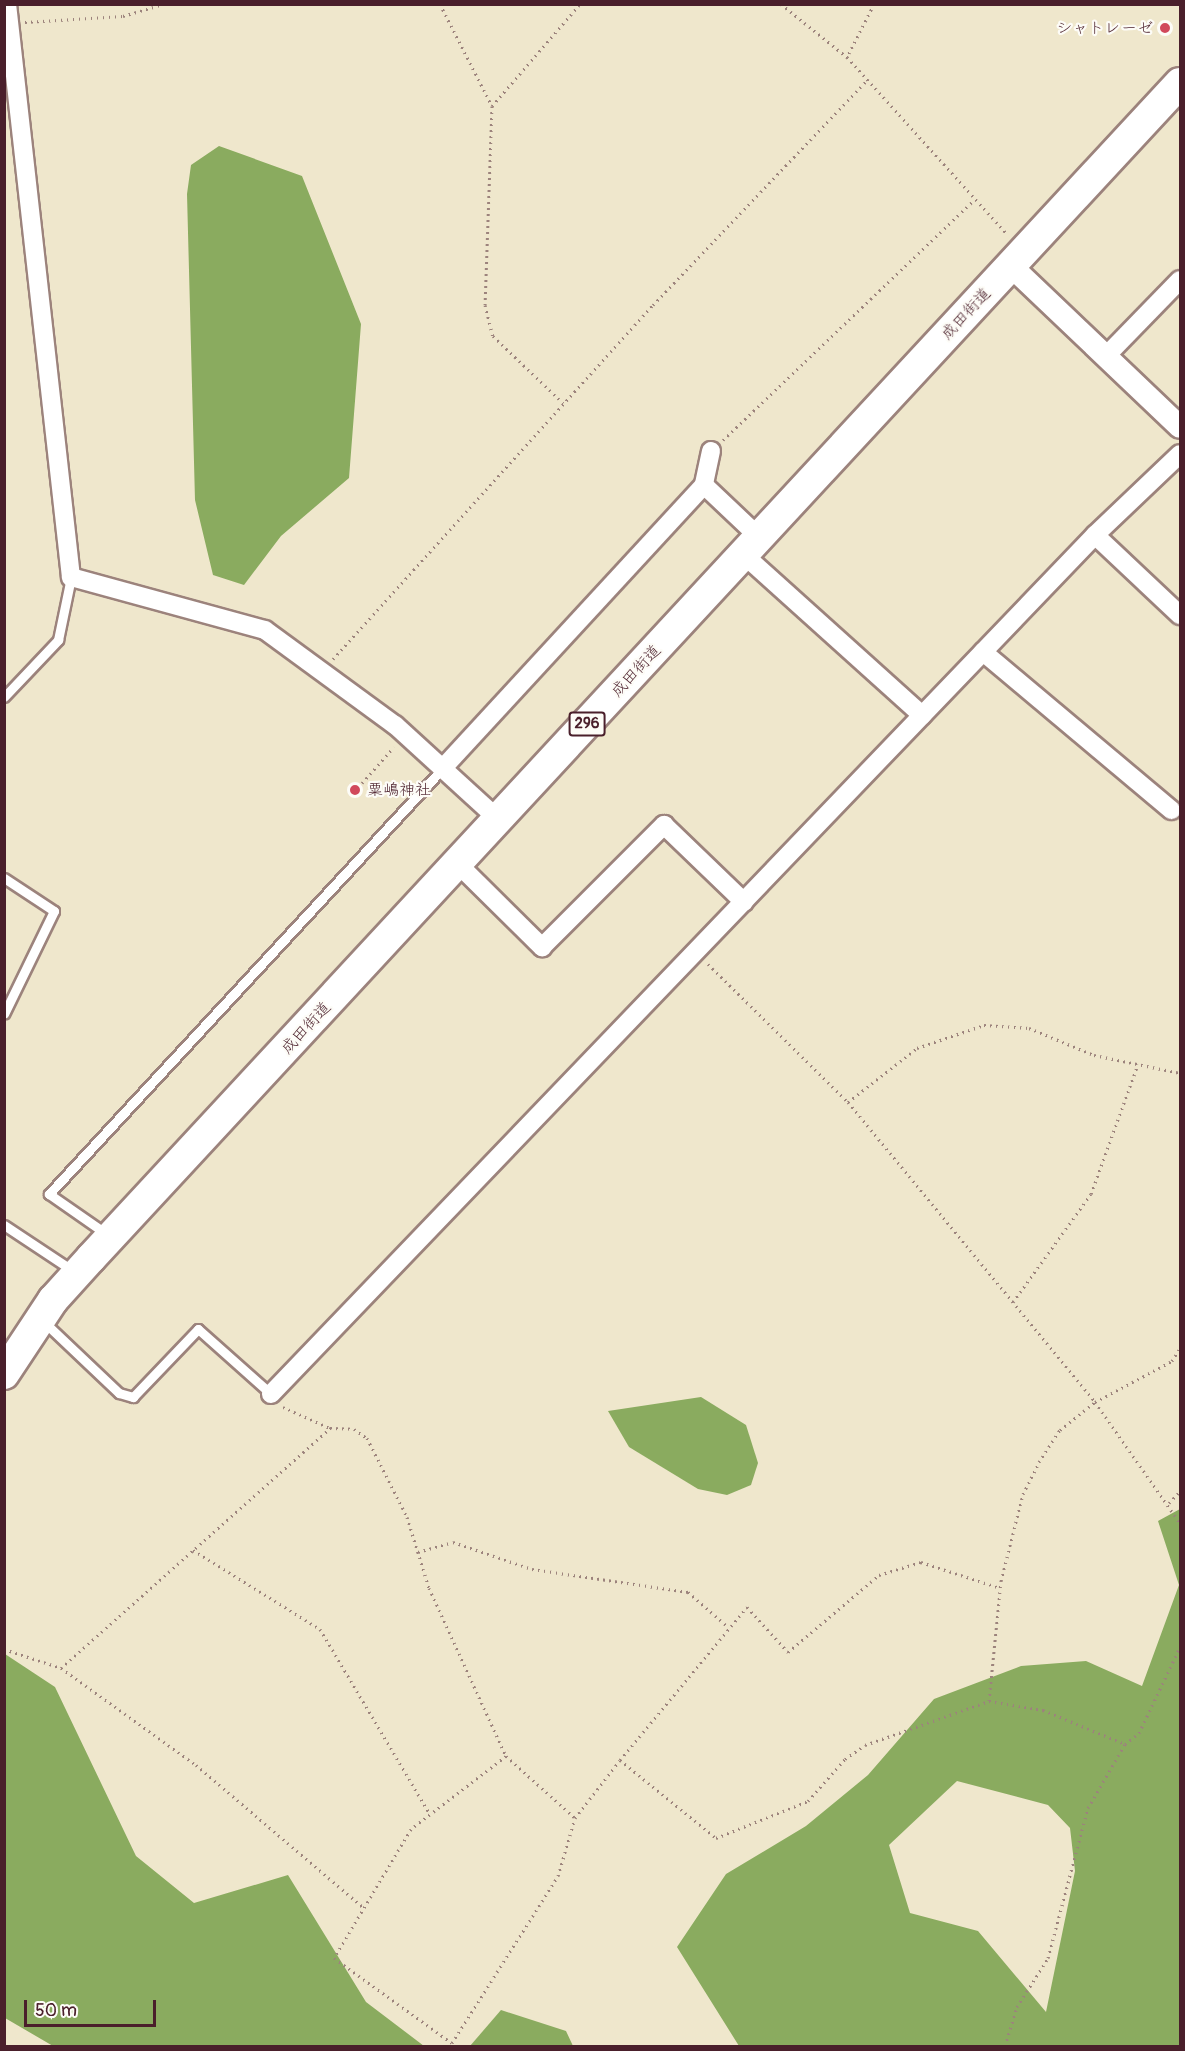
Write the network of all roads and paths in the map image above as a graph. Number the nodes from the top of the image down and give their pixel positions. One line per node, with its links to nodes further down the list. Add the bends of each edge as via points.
1 (7, 4): 7 (street)
2 (164, 4): 7 (path, via 123,16)
3 (440, 4): 11 (path)
4 (580, 4): 11 (path)
5 (781, 4): 8 (path)
6 (874, 4): 8 (path)
7 (9, 24): 23 (street)
8 (847, 57): 9 (path)
9 (867, 80): 12 (path); 16 (path)
10 (1180, 83): 13 (highway, 成田街道 / 296)
11 (492, 106): 16 (path, via 485,306 494,336)
12 (973, 201): 13 (path); 18 (path)
13 (1017, 258): 15 (street); 22 (highway, 成田街道 / 296)
14 (1180, 280): 15 (street)
15 (1106, 356): 17 (street)
16 (563, 403): 26 (path)
17 (1180, 427)
18 (711, 451): 20 (street)
19 (1180, 454): 21 (street)
20 (704, 485): 22 (street); 30 (street)
21 (1095, 536): 24 (street); 25 (street)
22 (751, 545): 28 (street); 33 (highway, 成田街道 / 296)
23 (71, 577): 26 (street, via 235,618); 27 (lane, via 58,640)
24 (1180, 615)
25 (983, 652): 28 (street); 32 (street)
26 (324, 669): 29 (street)
27 (4, 697)
28 (922, 716): 36 (street)
29 (405, 734): 30 (street); 31 (path)
30 (442, 769): 33 (street); 43 (lane, via 49,1194)
31 (362, 783)
32 (1171, 810)
33 (499, 820): 34 (highway, 成田街道 / 296)
34 (457, 863): 36 (street, via 542,947 664,825); 43 (highway, 成田街道 / 296)
35 (4, 878): 38 (lane, via 54,911)
36 (744, 902): 37 (street)
37 (696, 952): 41 (path); 49 (street)
38 (4, 1014)
39 (1139, 1064): 40 (path); 41 (path, via 1094,1055 1029,1028 984,1025 917,1048); 45 (path, via 1091,1194)
40 (1180, 1073)
41 (848, 1102): 45 (path)
42 (4, 1225): 44 (lane)
43 (110, 1237): 44 (highway, 成田街道 / 296)
44 (77, 1273): 46 (highway, 成田街道 / 296)
45 (1013, 1302): 50 (path)
46 (41, 1320): 48 (highway, 成田街道 / 296); 49 (lane, via 119,1393 133,1397 198,1329)
47 (1180, 1348): 50 (path, via 1157,1372)
48 (4, 1374)
49 (271, 1394): 51 (path, via 288,1413)
50 (1095, 1402): 53 (path); 57 (path, via 1060,1430 1039,1462 1023,1494)
51 (330, 1428): 55 (path); 56 (path, via 354,1429 367,1438 407,1517)
52 (1180, 1491): 53 (path)
53 (1169, 1503): 54 (path)
54 (1180, 1523)
55 (193, 1550): 61 (path); 66 (path, via 320,1629)
56 (418, 1552): 58 (path, via 453,1542 532,1569 688,1592); 64 (path)
57 (1000, 1588): 58 (path, via 921,1562 879,1575 788,1652 747,1607); 62 (path)
58 (727, 1626): 65 (path)
59 (1180, 1647): 63 (path, via 1139,1733)
60 (4, 1649): 61 (path)
61 (61, 1668): 68 (path, via 196,1765)
62 (989, 1701): 63 (path, via 1043,1710); 65 (path, via 866,1745 845,1758 808,1801 717,1838)
63 (1125, 1744): 69 (path, via 1088,1808 1048,1958 1017,2007)
64 (506, 1756): 66 (path); 67 (path)
65 (620, 1760): 67 (path)
66 (430, 1814): 68 (path, via 411,1828)
67 (575, 1818): 68 (path, via 558,1876 452,2043 334,1958)
68 (364, 1908)
69 (1005, 2046)

